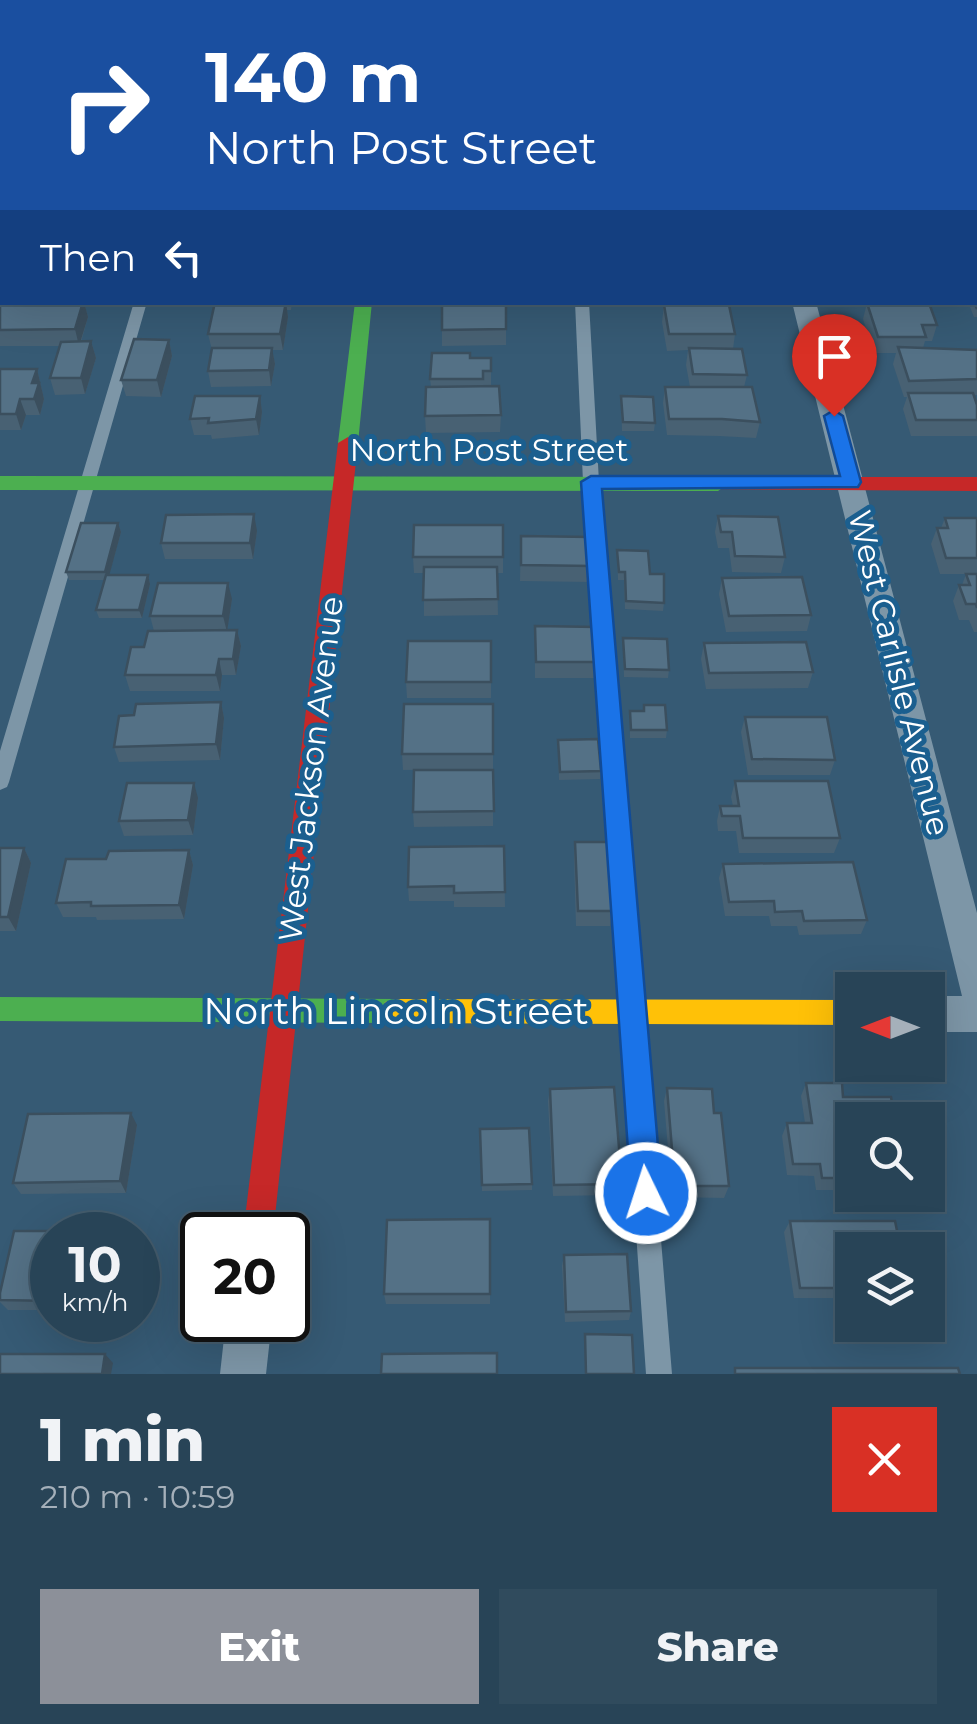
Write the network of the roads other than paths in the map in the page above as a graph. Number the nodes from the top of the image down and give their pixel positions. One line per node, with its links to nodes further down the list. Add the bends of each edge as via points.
1 (140, 305): 6 (lane)
2 (364, 305): 7 (street, West Jackson Avenue)
3 (582, 305): 8 (lane)
4 (805, 305): 9 (street, West Carlisle Avenue)
5 (0, 482): 6 (street, North Post Street)
6 (88, 482): 7 (street, North Post Street); 11 (lane)
7 (344, 482): 8 (street, North Post Street); 14 (street, West Jackson Avenue)
8 (591, 482): 9 (street, North Post Street); 15 (lane)
9 (851, 482): 10 (street, North Post Street); 12 (street, West Carlisle Avenue)
10 (977, 484)
11 (0, 782)
12 (977, 987)
13 (0, 1010): 14 (street, North Lincoln Street)
14 (283, 1010): 15 (street, North Lincoln Street); 19 (street, West Jackson Avenue)
15 (634, 1012): 16 (street, North Lincoln Street); 22 (lane)
16 (835, 1014)
17 (945, 1014): 18 (street)
18 (977, 1014)
19 (261, 1212)
20 (247, 1342): 21 (street)
21 (243, 1374)
22 (659, 1374)

